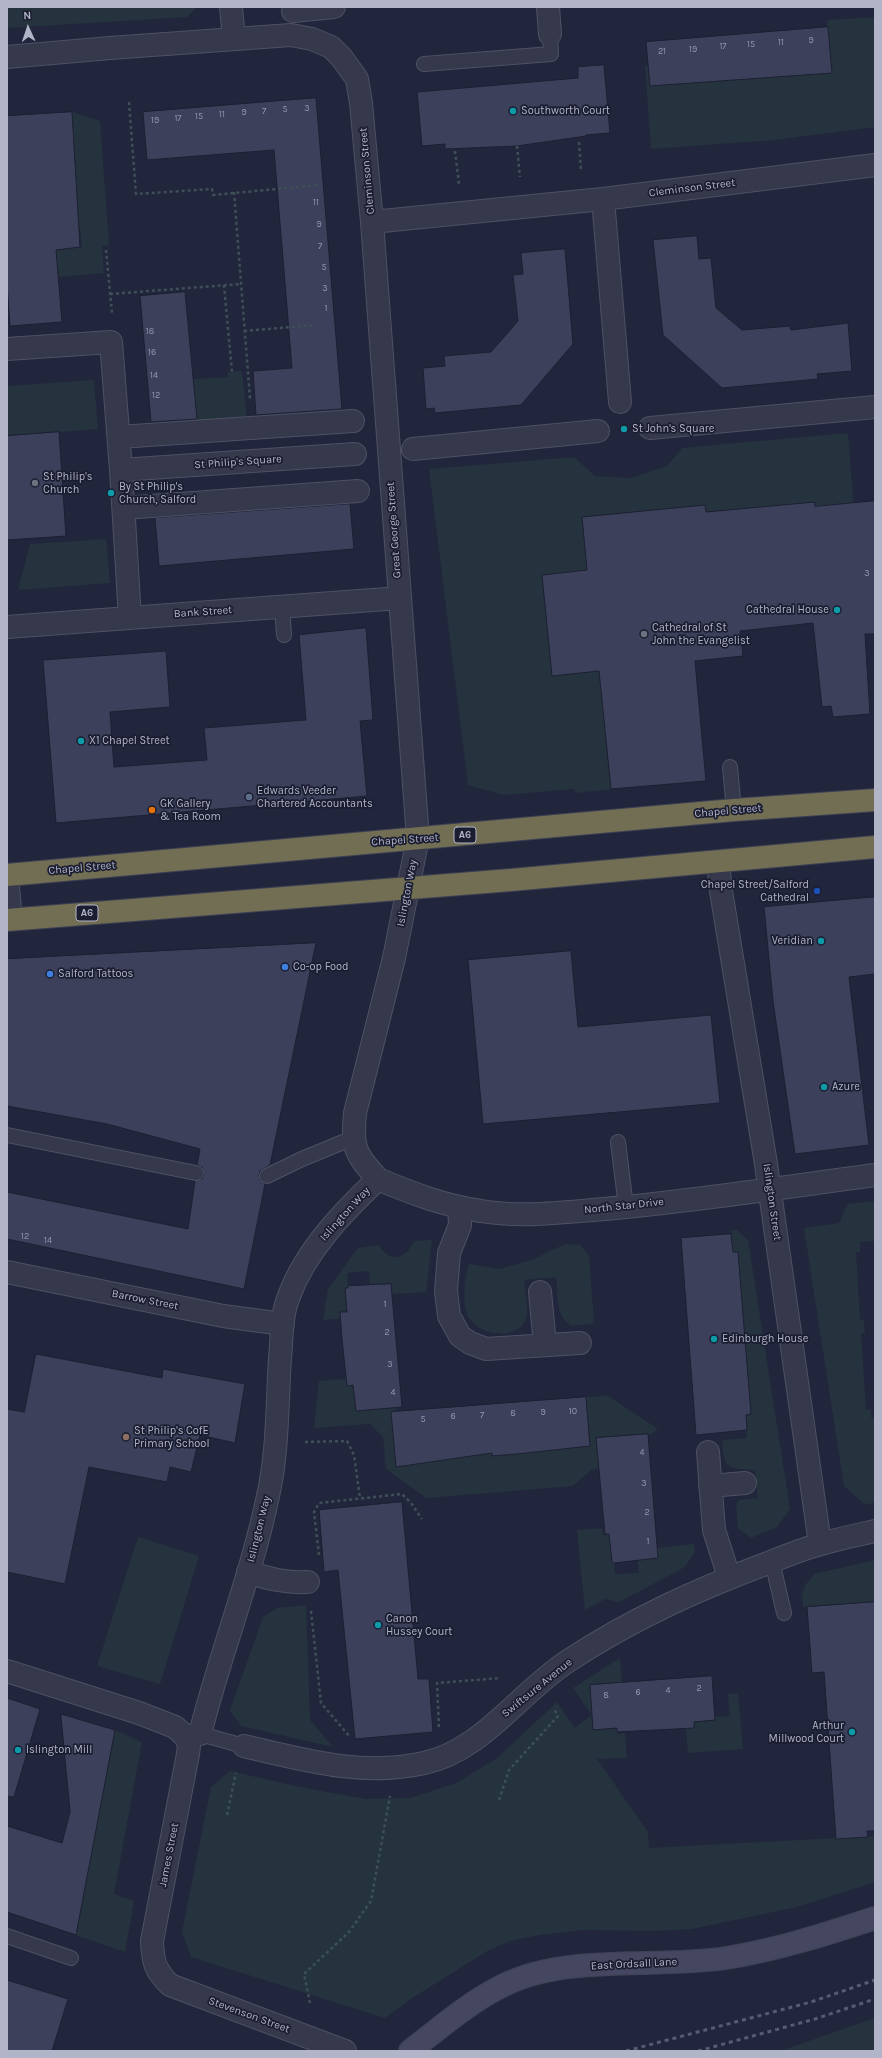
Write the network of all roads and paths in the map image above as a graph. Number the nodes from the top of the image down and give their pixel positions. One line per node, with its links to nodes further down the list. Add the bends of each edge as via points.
1 (232, 7): 6 (street)
2 (334, 7): 4 (street)
3 (548, 7): 5 (street)
4 (293, 11)
5 (550, 34): 8 (lane, via 551,54)
6 (234, 39): 7 (street, Cleminson Street); 20 (street, Cleminson Street, via 291,36 312,39 331,47 342,58 357,79)
7 (7, 57)
8 (424, 64)
9 (129, 102): 18 (path, via 136,194 212,188 213,195)
10 (579, 142): 14 (path)
11 (517, 146): 15 (path)
12 (455, 151): 17 (path)
13 (875, 165): 19 (street, Cleminson Street)
14 (581, 170)
15 (520, 177)
16 (319, 185): 18 (path)
17 (459, 185)
18 (234, 192): 22 (path)
19 (602, 199): 20 (street, Cleminson Street); 30 (street)
20 (372, 222): 42 (street, Great George Street)
21 (106, 250): 24 (path)
22 (241, 284): 23 (path); 26 (path)
23 (224, 285): 24 (path); 29 (path)
24 (110, 294): 27 (path)
25 (316, 325): 26 (path)
26 (244, 331): 31 (path)
27 (111, 342): 28 (street); 36 (street)
28 (17, 348)
29 (232, 372)
30 (620, 402)
31 (250, 407)
32 (875, 407): 34 (street)
33 (353, 420): 36 (street)
34 (650, 428)
35 (598, 431): 37 (street)
36 (119, 437): 39 (street)
37 (412, 449)
38 (355, 454): 39 (street, St Philip's Square)
39 (121, 470): 41 (street)
40 (358, 491): 41 (street)
41 (124, 508): 44 (street)
42 (400, 598): 43 (street, Bank Street); 50 (street, Great George Street)
43 (282, 607): 44 (street, Bank Street); 46 (lane)
44 (130, 618): 45 (street, Bank Street)
45 (7, 627)
46 (284, 635)
47 (730, 766): 49 (lane)
48 (875, 800): 49 (highway, Chapel Street / A6)
49 (734, 810): 50 (highway, Chapel Street / A6)
50 (418, 838): 53 (highway, Chapel Street / A6); 54 (street, Islington Way)
51 (875, 847): 52 (highway, A6)
52 (718, 862): 54 (highway, A6); 63 (street, Islington Street, via 720,891)
53 (7, 876): 55 (street)
54 (408, 888): 55 (highway, A6); 57 (street, Islington Way, via 394,958 355,1113)
55 (9, 920)
56 (7, 1135): 59 (lane)
57 (353, 1138): 61 (lane); 62 (street, Islington Way, via 361,1160)
58 (618, 1142): 65 (lane)
59 (196, 1173)
60 (875, 1175): 63 (street, North Star Drive)
61 (267, 1176)
62 (378, 1179): 64 (street, North Star Drive, via 412,1193); 68 (street, Islington Way, via 340,1216 310,1256 288,1296)
63 (769, 1190): 65 (street, North Star Drive); 78 (street, Islington Street)
64 (459, 1207): 65 (street, North Star Drive, via 483,1212 539,1214); 70 (street, via 460,1225 449,1253 446,1291 449,1316 460,1336 486,1349)
65 (626, 1207)
66 (7, 1272): 68 (street, Barrow Street, via 223,1316)
67 (540, 1292): 70 (street)
68 (283, 1324): 81 (street, Islington Way, via 270,1488)
69 (580, 1342): 70 (street)
70 (545, 1345)
71 (301, 1443): 75 (path, via 347,1441 354,1455)
72 (708, 1452): 74 (street)
73 (745, 1483): 74 (street)
74 (710, 1486): 82 (street, via 714,1530)
75 (360, 1498): 76 (path, via 402,1494); 79 (path, via 319,1503 314,1512)
76 (422, 1519)
77 (875, 1531): 78 (street, Swiftsure Avenue)
78 (820, 1544): 80 (street, Swiftsure Avenue)
79 (319, 1561)
80 (772, 1561): 82 (street, Swiftsure Avenue); 85 (lane)
81 (248, 1572): 83 (street, Islington Way, via 268,1579); 90 (street, Islington Way)
82 (729, 1577): 92 (street, Swiftsure Avenue, via 678,1599 594,1644 564,1664 479,1736 456,1752 425,1763 395,1768 360,1768 322,1764)
83 (308, 1582)
84 (311, 1608): 91 (path, via 321,1703)
85 (784, 1613)
86 (7, 1671): 90 (street, via 139,1713)
87 (504, 1678): 89 (path, via 437,1683)
88 (552, 1707): 95 (path, via 558,1716 509,1770)
89 (437, 1732)
90 (193, 1736): 92 (lane); 100 (street, James Street, via 188,1746 152,1942 152,1961)
91 (352, 1739)
92 (244, 1746)
93 (238, 1766): 96 (path)
94 (391, 1789): 101 (path, via 371,1901 349,1932 304,1974)
95 (499, 1800)
96 (227, 1815)
97 (875, 1918): 103 (main road, East Ordsall Lane, via 786,1945 726,1958 550,1970 502,1986 465,2008)
98 (7, 1936): 99 (lane)
99 (71, 1958)
100 (158, 1973): 102 (street, Stevenson Street, via 170,1986)
101 (310, 2003)
102 (345, 2051)
103 (410, 2051)

